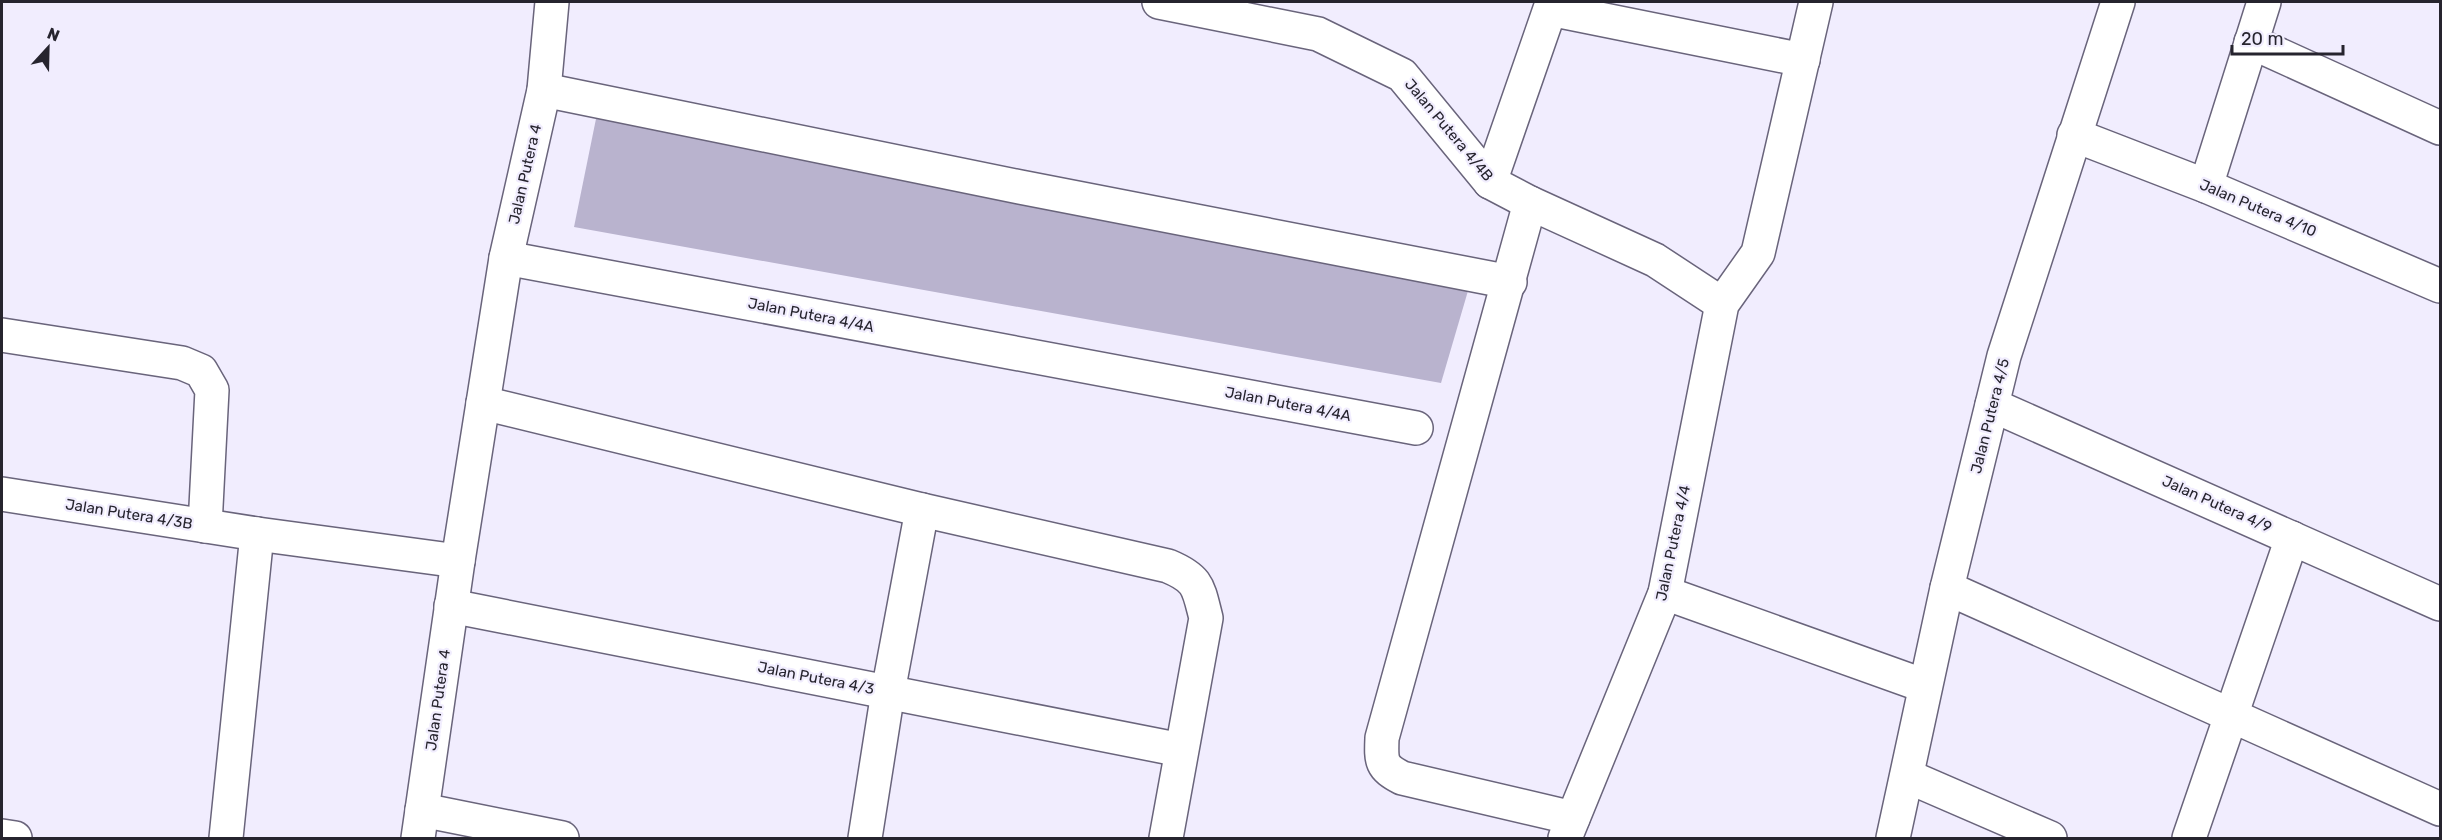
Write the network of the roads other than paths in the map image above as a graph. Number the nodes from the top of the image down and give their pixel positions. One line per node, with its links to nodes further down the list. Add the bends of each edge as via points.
1 (552, 2): 8 (street, Jalan Putera 4)
2 (1159, 2): 11 (street, Jalan Putera 4/4B, via 1318,34 1402,75)
3 (1816, 2): 7 (street)
4 (2118, 2): 10 (street, Jalan Putera 4/5)
5 (2264, 2): 6 (street)
6 (2251, 42): 9 (street); 12 (street)
7 (1803, 60): 11 (street, via 1550,9); 17 (street, via 1758,253)
8 (544, 90): 14 (street, Jalan Putera 4); 15 (street)
9 (2440, 128)
10 (2074, 135): 12 (street, Jalan Putera 4/10); 20 (street, Jalan Putera 4/5)
11 (1490, 183): 13 (street, Jalan Putera 4/4B)
12 (2206, 186): 16 (street, Jalan Putera 4/10)
13 (1530, 203): 15 (street); 17 (street, Jalan Putera 4/4B, via 1655,260)
14 (506, 258): 19 (street); 21 (street, Jalan Putera 4/4A)
15 (1510, 282): 39 (street, via 1382,738 1381,758 1386,770 1402,778)
16 (2440, 286)
17 (1722, 304): 29 (street, Jalan Putera 4/4)
18 (2, 335): 24 (street, via 182,363 201,371 212,390)
19 (483, 403): 23 (street); 27 (street)
20 (1992, 405): 26 (street, Jalan Putera 4/9); 28 (street, Jalan Putera 4/5)
21 (1416, 428)
22 (2, 494): 24 (street, Jalan Putera 4/3B)
23 (922, 510): 33 (street); 35 (street, via 1185,573 1199,587 1206,618)
24 (205, 526): 25 (street, Jalan Putera 4/3B)
25 (257, 534): 27 (street, Jalan Putera 4/3B); 42 (street)
26 (2292, 538): 30 (street, Jalan Putera 4/9); 34 (street)
27 (458, 561): 31 (street, Jalan Putera 4)
28 (1947, 588): 32 (street, Jalan Putera 4/5); 34 (street)
29 (1665, 593): 32 (street); 39 (street, Jalan Putera 4/4)
30 (2440, 604)
31 (451, 606): 33 (street, Jalan Putera 4/3); 38 (street, Jalan Putera 4)
32 (1925, 686): 36 (street, Jalan Putera 4/5)
33 (888, 692): 35 (street, Jalan Putera 4/3); 44 (street)
34 (2231, 715): 37 (street); 48 (street)
35 (1181, 750): 45 (street)
36 (1907, 776): 46 (street, Jalan Putera 4/5); 47 (street)
37 (2440, 809)
38 (420, 824): 43 (street)
39 (1569, 828)
40 (2, 836): 41 (street)
41 (15, 838)
42 (226, 838)
43 (562, 838)
44 (864, 838)
45 (1166, 838)
46 (1893, 838)
47 (2050, 838)
48 (2189, 838)

